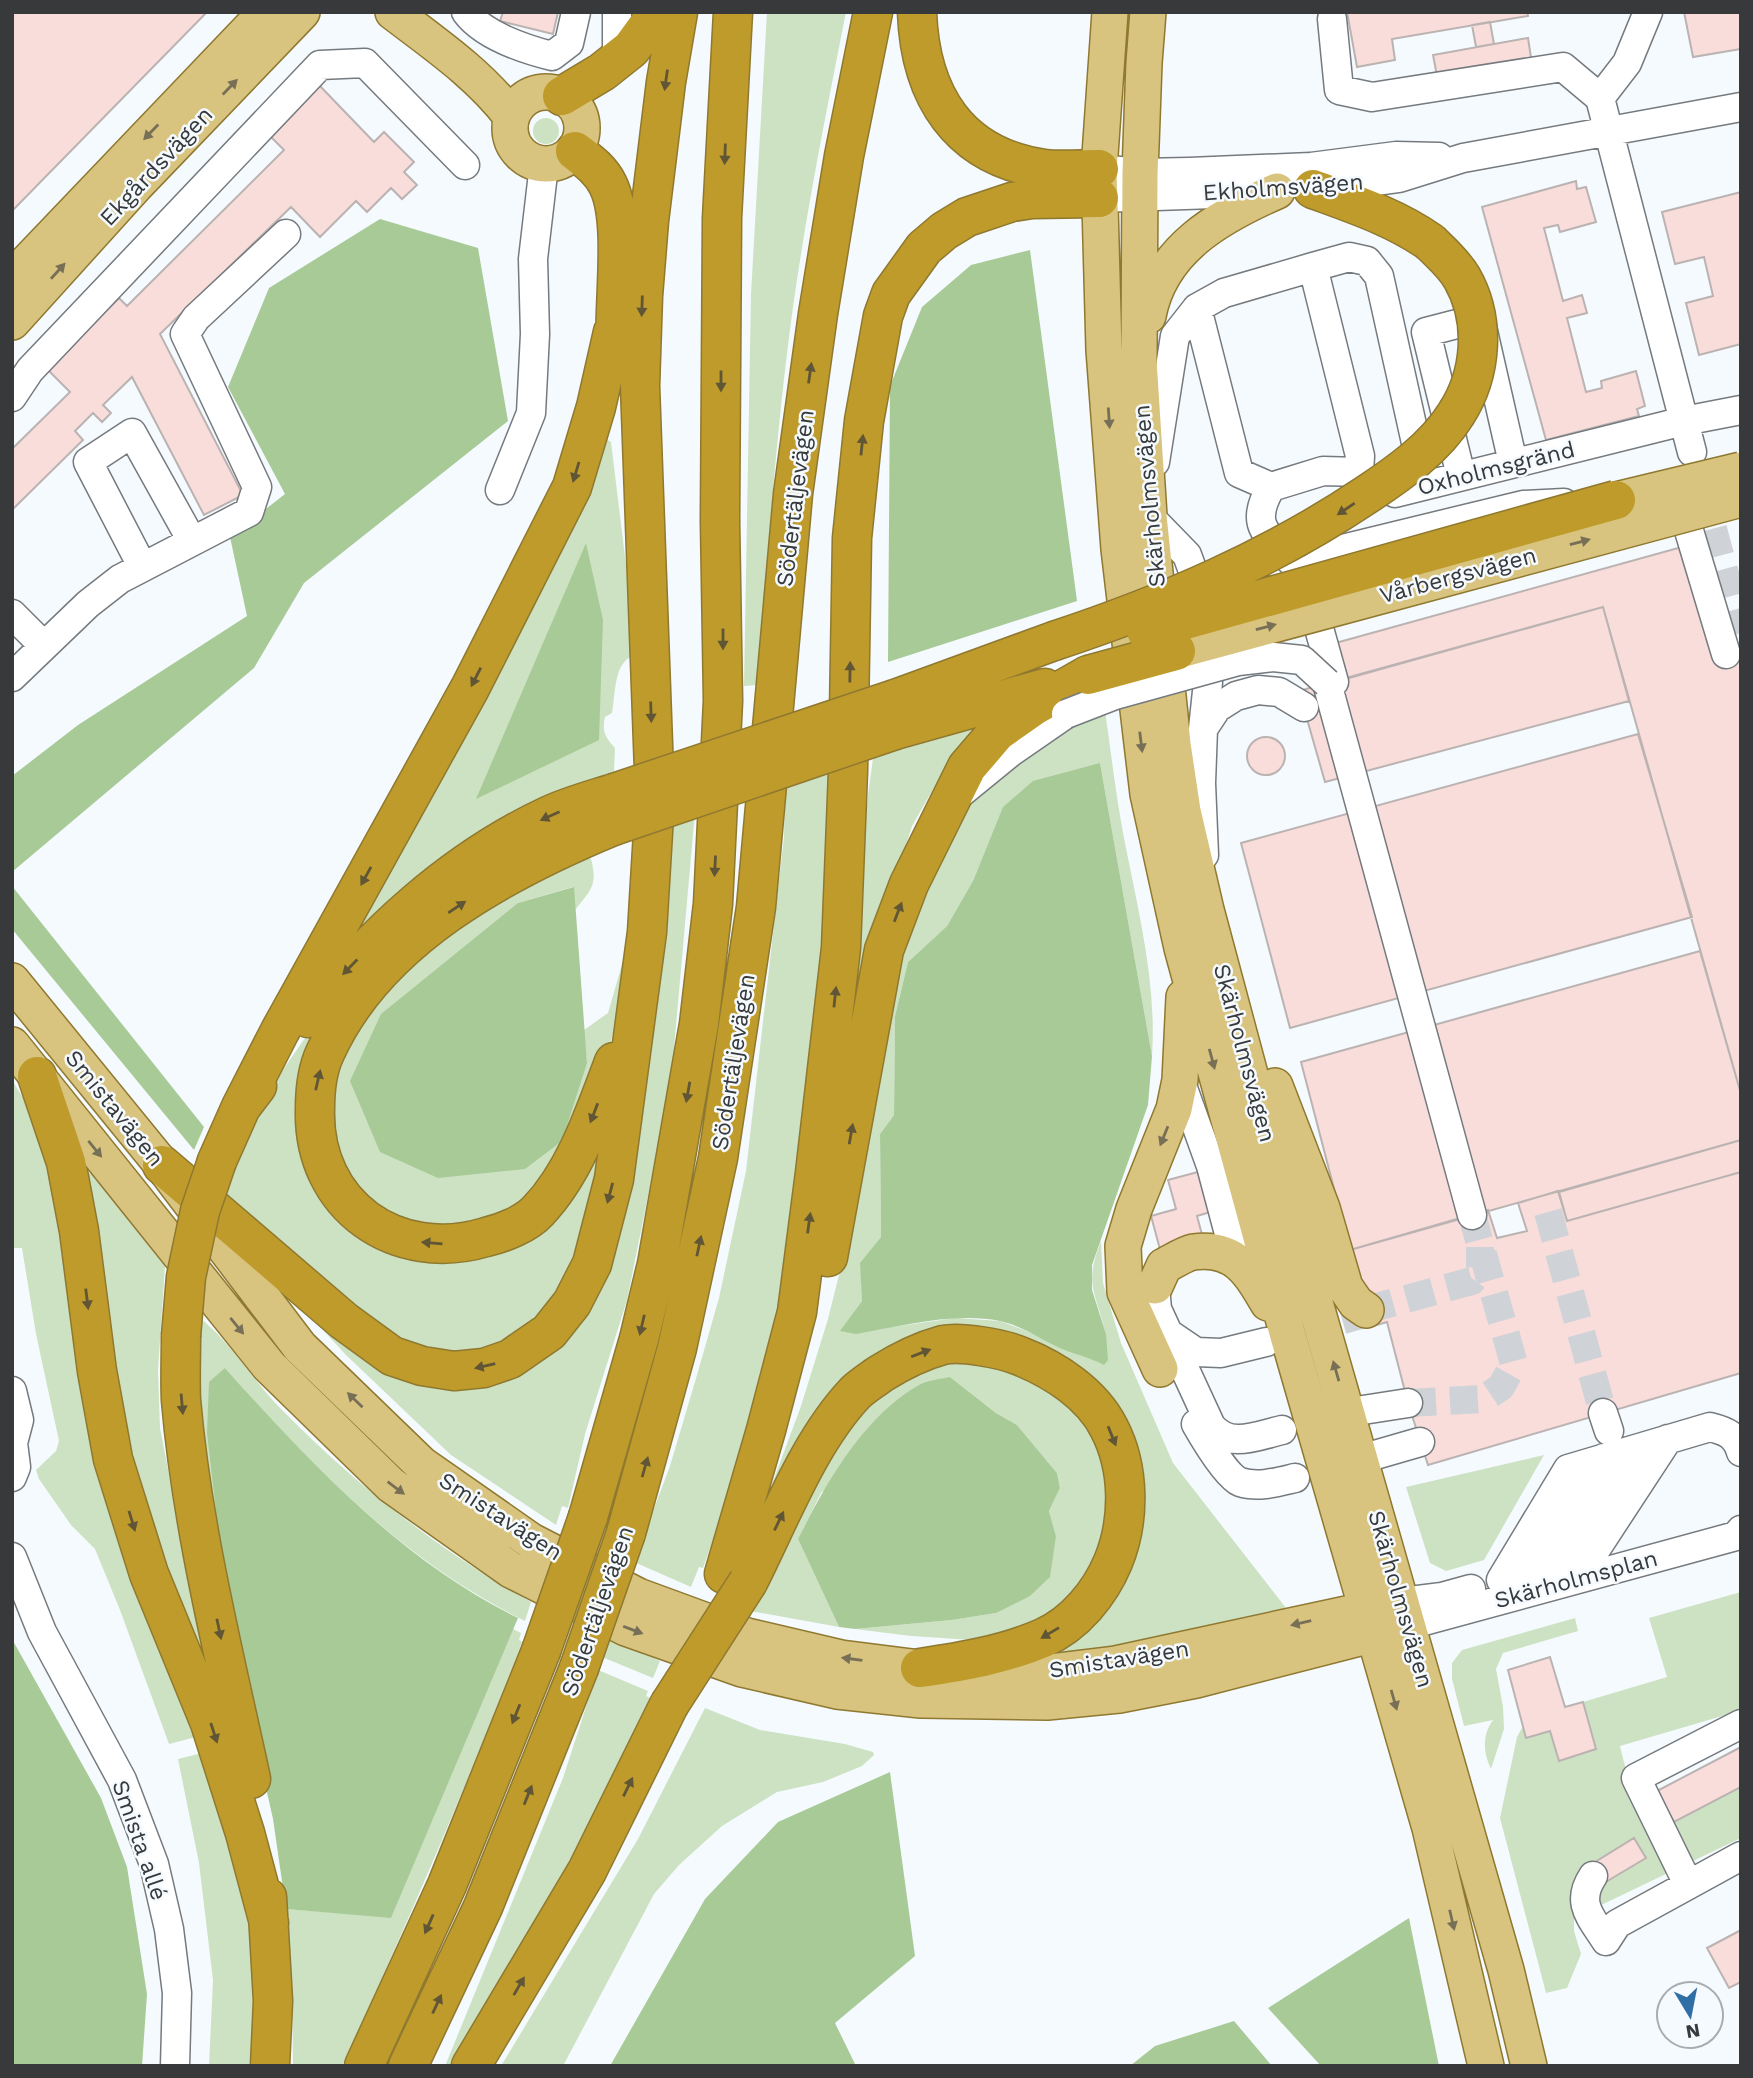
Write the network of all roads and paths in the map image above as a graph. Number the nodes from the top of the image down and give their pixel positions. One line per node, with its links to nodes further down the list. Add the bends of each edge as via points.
1 (266, 12): 30 (main road, Ekgårdsvägen, one-way to 30)
2 (302, 12): 32 (main road, Ekgårdsvägen, one-way to 2)
3 (393, 12): 16 (main road)
4 (422, 12): 16 (main road)
5 (576, 12): 16 (street, via 569,43 552,55)
6 (617, 12): 17 (street)
7 (658, 12): 17 (highway, via 631,49)
8 (678, 12): 55 (highway, one-way to 55, via 643,296 640,386)
9 (733, 12): 117 (highway, Södertäljevägen, one-way to 117, bridge, via 722,218 723,701 713,904 699,1024 657,1265 588,1517 541,1651 447,1885)
10 (873, 12): 118 (highway, Södertäljevägen, one-way to 10, bridge, via 483,1907 579,1668 626,1533 677,1348 718,1158 756,907 793,494 835,209)
11 (917, 12): 25 (highway, via 920,46 937,100 971,140 992,153)
12 (1110, 12): 25 (main road, Skärholmsvägen)
13 (1148, 12): 26 (main road, Skärholmsvägen)
14 (1648, 12): 18 (street, via 1627,64)
15 (1332, 19): 18 (street, via 1339,90 1372,97 1563,67)
16 (461, 32): 19 (main road, via 508,82)
17 (617, 60): 19 (highway, via 602,72)
18 (1600, 98): 21 (street)
19 (536, 102): 22 (main road, via 573,103 580,114 580,140); 22 (main road, via 509,130 512,143 531,162)
20 (1741, 107): 21 (street, Ekholmsvägen)
21 (1609, 131): 23 (street, Ekholmsvägen); 38 (street)
22 (559, 158): 33 (highway, via 601,174 613,198 617,249); 46 (street, via 533,259 531,413)
23 (1463, 158): 26 (street, Ekholmsvägen, via 1396,156); 27 (street, Ekholmsvägen, via 1399,178)
24 (465, 165): 35 (street, via 365,63 320,65)
25 (1099, 184): 26 (street, Ekholmsvägen); 68 (main road, Skärholmsvägen, one-way to 68, via 1104,350 1119,549 1148,794); 102 (highway, one-way to 25, via 766,1430 797,1312 815,1173 841,948 852,538 864,421 883,316 891,295 924,248 944,231 992,207)
26 (1140, 184): 27 (street, Ekholmsvägen); 34 (main road, Skärholmsvägen)
27 (1295, 190): 34 (main road, via 1216,221 1172,261 1149,308); 59 (highway, one-way to 59, bridge, via 1387,216 1409,227 1460,275 1478,333 1474,375 1466,397 1444,432 1411,462 1333,517 1196,589 1111,622)
28 (286, 234): 51 (street, via 196,318 185,334 257,487 248,512)
29 (1313, 267): 31 (street, via 1224,293); 42 (street, via 1360,456); 44 (street, via 1349,257 1367,261 1379,276)
30 (12, 278)
31 (1197, 308): 45 (street, via 1239,474); 50 (street, via 1175,337)
32 (12, 322)
33 (613, 332): 55 (highway, via 630,524); 75 (highway, one-way to 75, via 572,487 471,688)
34 (1139, 360): 50 (main road, Skärholmsvägen)
35 (21, 361): 36 (street)
36 (12, 397)
37 (1741, 410): 38 (street, Oxholmsgränd)
38 (1684, 421): 39 (street); 40 (street, Oxholmsgränd)
39 (1692, 452)
40 (1513, 463): 43 (street, Oxholmsgränd); 43 (street, via 1480,318 1426,332)
41 (1741, 470): 48 (main road, bridge)
42 (1359, 472): 44 (street, Oxholmsgränd, via 1395,493); 45 (street, Oxholmsgränd, via 1323,471)
43 (1461, 476): 44 (street, Oxholmsgränd)
44 (1426, 485)
45 (1271, 487): 53 (street, via 1260,506 1262,529)
46 (500, 490)
47 (1741, 499): 49 (main road, Vårbergsvägen, bridge)
48 (1616, 500): 53 (street, via 1523,505 1342,549); 59 (highway, bridge)
49 (1684, 514): 57 (main road, Vårbergsvägen, one-way to 49, bridge); 58 (street)
50 (1149, 516): 64 (street, via 1187,555 1203,598 1208,682); 67 (main road, Skärholmsvägen, via 1173,744)
51 (192, 541): 52 (street); 52 (street, via 132,433 89,463)
52 (142, 566): 56 (street, via 88,604)
53 (1303, 574): 62 (street, via 1324,641)
54 (12, 614): 56 (street)
55 (649, 644): 71 (highway, one-way to 71, via 655,800 647,932)
56 (44, 646): 61 (street)
57 (1176, 651): 59 (highway, bridge); 60 (street, bridge)
58 (1735, 652)
59 (1066, 658): 65 (highway, via 1034,706 997,732 967,767); 66 (highway, bridge)
60 (1238, 661): 62 (street, bridge, via 1302,660); 65 (street, bridge, via 1115,695 1066,715 1011,752)
61 (12, 677)
62 (1331, 683): 77 (street)
63 (1304, 707): 64 (street, via 1279,692 1258,690 1217,708)
64 (1203, 729): 67 (street)
65 (947, 805): 102 (highway, one-way to 65, via 817,1313 884,950)
66 (613, 809): 71 (highway, one-way to 66, via 588,1129 537,1213 501,1233 467,1243 430,1244 393,1236 360,1216 338,1195 314,1127 316,1091 324,1054 354,1002 393,960 451,910 559,848); 75 (highway, one-way to 75, via 549,816 439,884 335,982)
67 (1206, 910): 70 (main road, Skärholmsvägen)
68 (1182, 948): 74 (main road, via 1185,1004); 82 (main road, Skärholmsvägen, one-way to 82)
69 (12, 981): 76 (main road, Smistavägen)
70 (1226, 984): 80 (main road, via 1264,1057 1322,1208 1345,1287); 105 (main road, Skärholmsvägen, one-way to 70)
71 (637, 1004): 76 (highway, one-way to 76, via 614,1178 592,1264 572,1303 549,1332 510,1359 484,1368 454,1371 392,1356 344,1321)
72 (12, 1045): 73 (main road, Smistavägen)
73 (37, 1076): 108 (main road, Smistavägen, one-way to 108, via 269,1366 391,1485 511,1570 626,1628 742,1669 837,1691 920,1700 1047,1702 1119,1695); 114 (highway, one-way to 114, via 66,1162 113,1459 149,1574 210,1723)
74 (1180, 1080): 78 (street, via 1211,1166); 81 (main road, one-way to 81, via 1174,1109 1123,1246 1125,1292)
75 (241, 1107): 114 (highway, one-way to 114, bridge, via 200,1211 186,1277 181,1398 198,1530 262,1832)
76 (162, 1165): 109 (main road, Smistavägen, one-way to 76, via 841,1658 747,1636 638,1596 531,1541 421,1464 300,1347)
77 (1472, 1215)
78 (1236, 1260): 79 (main road, via 1219,1252 1192,1252 1164,1266); 82 (main road, via 1250,1271)
79 (1155, 1286): 81 (street)
80 (1366, 1310)
81 (1156, 1334): 83 (street, via 1196,1352); 84 (main road)
82 (1277, 1339): 83 (street); 106 (main road, Skärholmsvägen)
83 (1221, 1353): 84 (street, via 1215,1359)
84 (1173, 1370): 88 (street, via 1219,1437 1237,1440); 97 (street, via 1218,1459 1238,1481 1264,1485)
85 (12, 1391): 92 (street, via 19,1420)
86 (1408, 1403): 87 (street)
87 (1363, 1410)
88 (1282, 1430)
89 (1605, 1434): 93 (street, Skärholmsplan); 101 (street); 103 (street, Skärholmsplan, via 1568,1469)
90 (1668, 1439): 93 (street, Skärholmsplan); 94 (street, Skärholmsplan, via 1710,1427 1728,1432); 100 (street, via 1596,1549)
91 (1420, 1442): 95 (street)
92 (12, 1443): 96 (street, via 16,1467)
93 (1639, 1448): 100 (street)
94 (1741, 1452)
95 (1376, 1455)
96 (12, 1477)
97 (1295, 1478)
98 (1741, 1530): 105 (street, Skärholmsplan, via 1735,1536)
99 (12, 1558): 107 (street, Smista allé)
100 (1560, 1563): 101 (street)
101 (1533, 1572): 103 (street)
102 (736, 1578): 109 (highway, one-way to 109, via 819,1440 856,1392 897,1363 945,1345 1001,1349 1045,1366 1083,1394 1109,1427 1123,1467 1125,1510 1110,1571 1078,1615 1045,1638 978,1659); 119 (highway, one-way to 102, bridge, via 587,1871)
103 (1501, 1580): 105 (street, Skärholmsplan, via 1442,1597)
104 (12, 1597): 107 (street, Smista allé)
105 (1405, 1614): 106 (main road, Smistavägen); 121 (main road, Skärholmsvägen, via 1507,1970)
106 (1372, 1621): 108 (main road, Smistavägen); 120 (main road, Skärholmsvägen, one-way to 120, via 1430,1828)
107 (42, 1632): 115 (street, Smista allé, via 122,1780 154,1864 177,1993)
108 (1193, 1664): 109 (main road, Smistavägen, via 1115,1664 1049,1672)
109 (920, 1668)
110 (1741, 1724): 113 (street, via 1636,1778)
111 (1741, 1856): 113 (street)
112 (1593, 1876): 113 (street, via 1585,1888 1584,1905 1606,1941 1617,1924)
113 (1688, 1884)
114 (269, 1923): 116 (highway)
115 (175, 2066)
116 (270, 2066)
117 (365, 2066)
118 (408, 2066)
119 (471, 2066)
120 (1486, 2066)
121 (1528, 2066)

